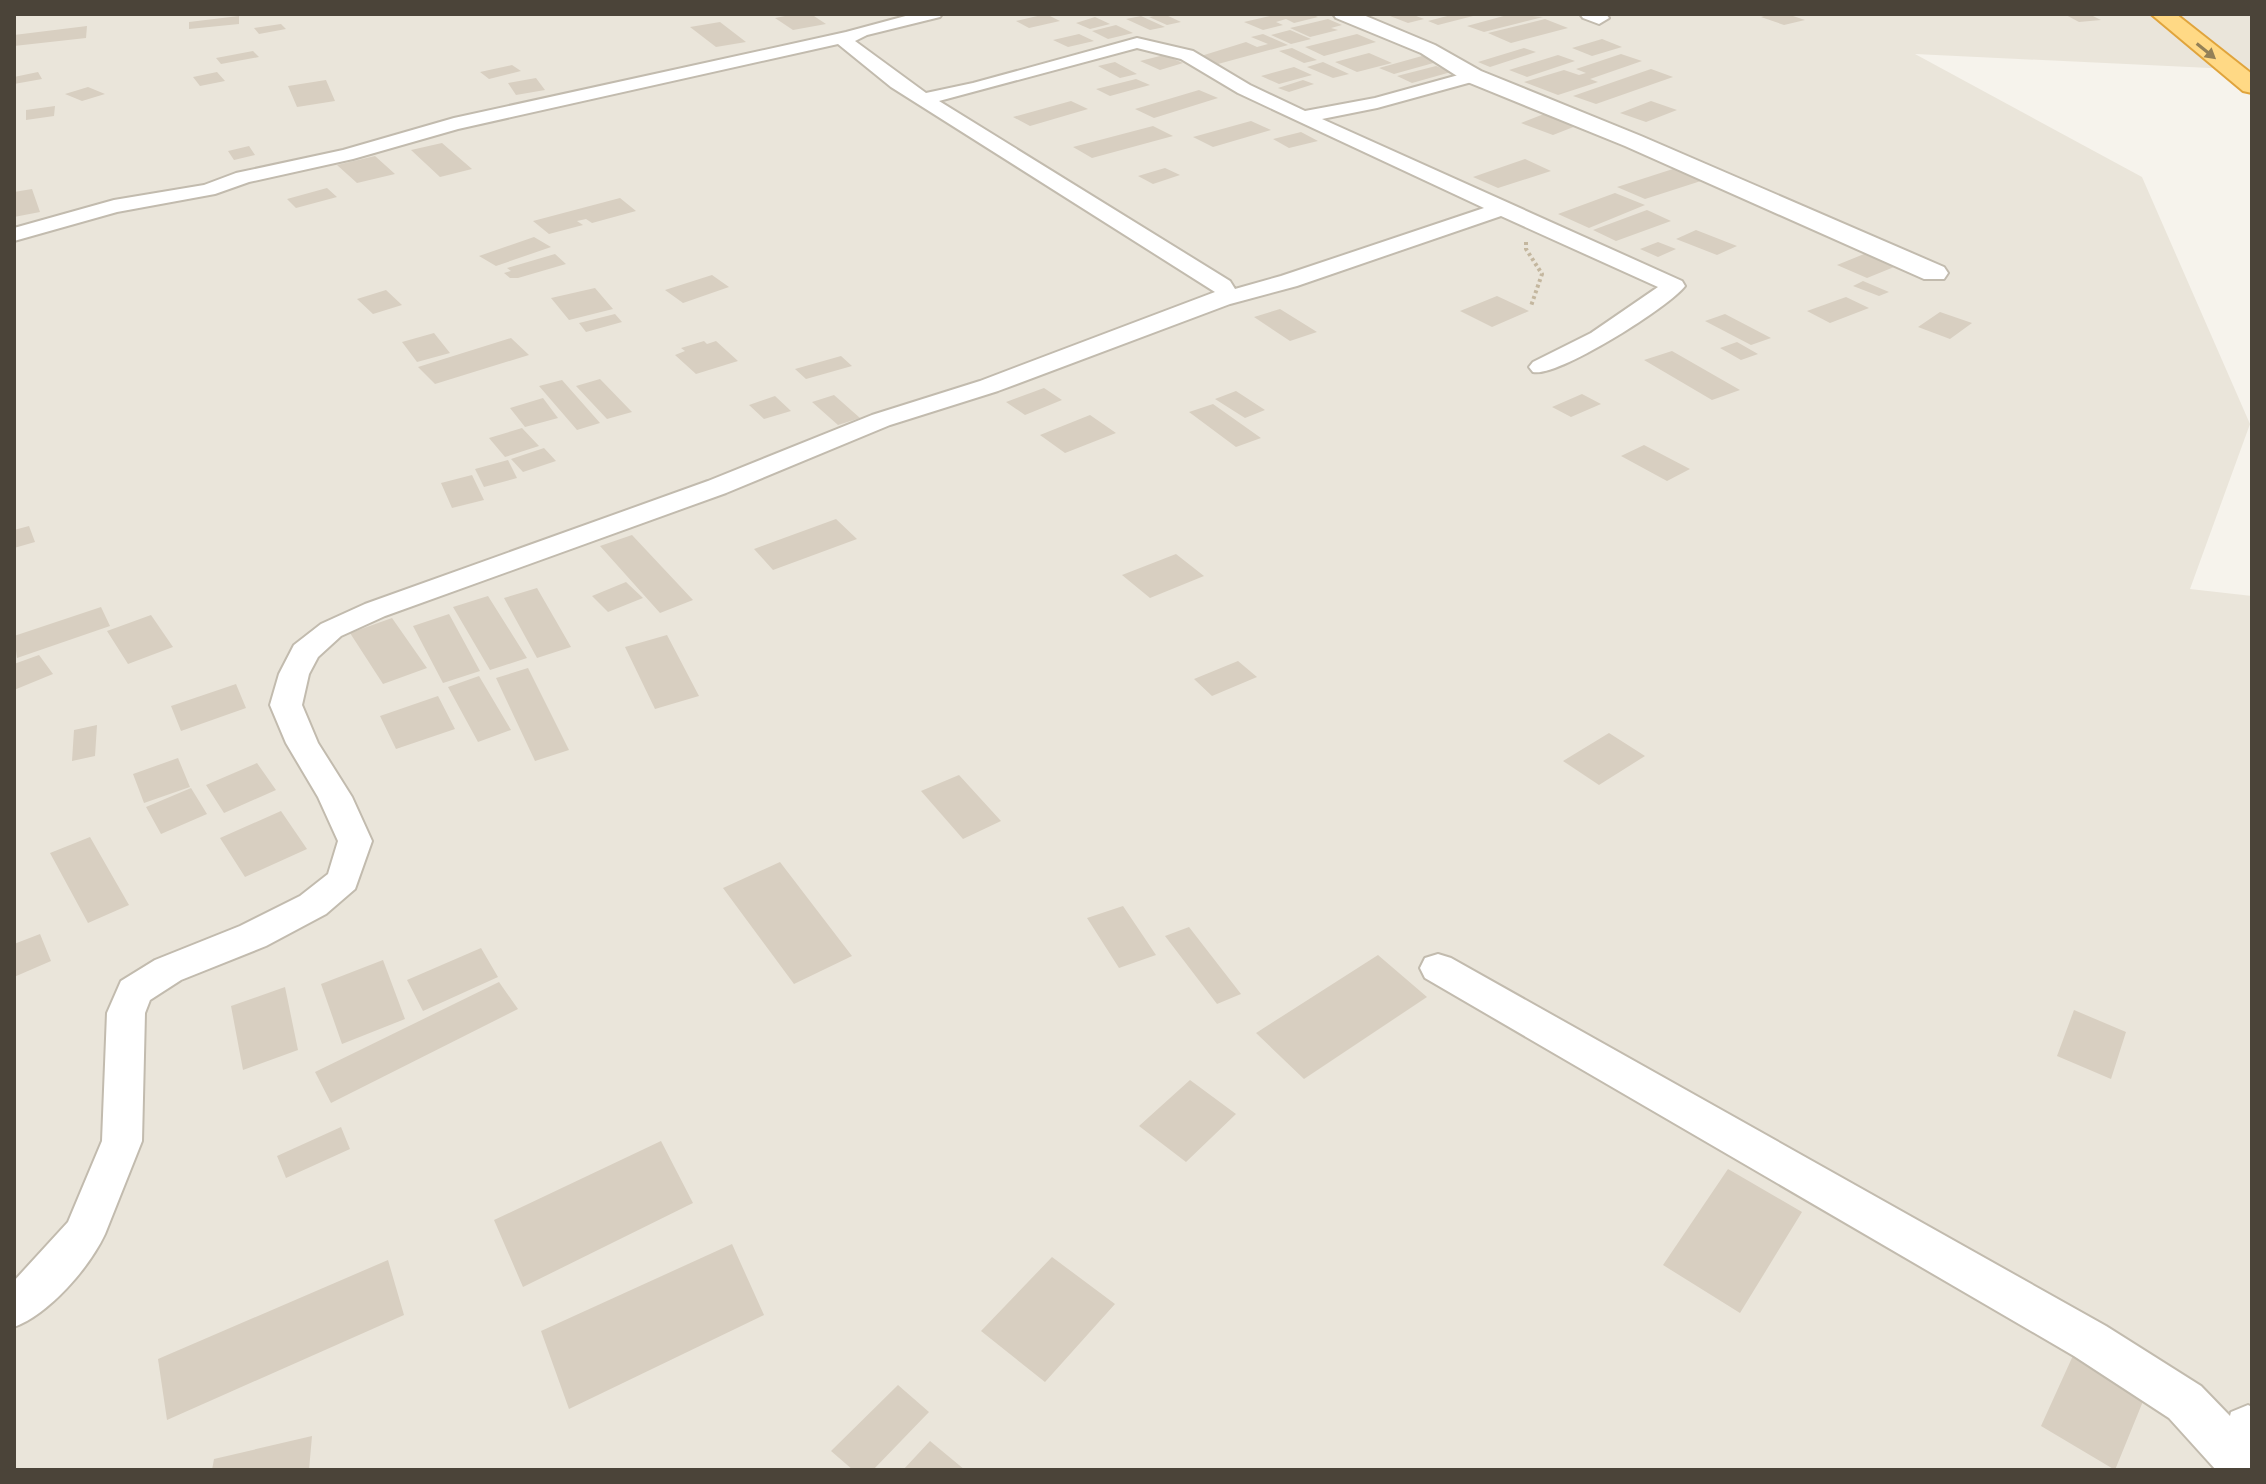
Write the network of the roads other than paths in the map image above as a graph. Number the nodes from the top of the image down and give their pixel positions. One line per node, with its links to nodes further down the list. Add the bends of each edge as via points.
1 (934, 14): 5 (street)
2 (1343, 14): 7 (street, via 1428,49)
3 (2162, 14): 8 (highway, one-way to 8)
4 (2197, 14): 6 (highway)
5 (852, 30): 9 (street, via 844,40); 12 (street, via 454,124 208,190 114,206)
6 (2252, 58)
7 (1473, 76): 10 (street); 13 (street)
8 (2252, 86)
9 (923, 99): 10 (street, via 1137,43 1187,55 1244,89); 14 (street, via 1222,286)
10 (1307, 116): 11 (street)
11 (1503, 208): 14 (street); 15 (street, via 1674,286 1599,338)
12 (14, 235)
13 (1934, 273)
14 (1222, 299): 17 (street, via 989,386 881,420 717,487 331,630 305,652 286,705 355,841 343,880 289,918 168,970 134,991 126,1013 122,1141 84,1234 38,1288)
15 (1541, 367)
16 (1438, 968): 18 (street, via 2090,1341 2185,1402 2241,1463 2248,1428)
17 (14, 1307)
18 (2252, 1432)

